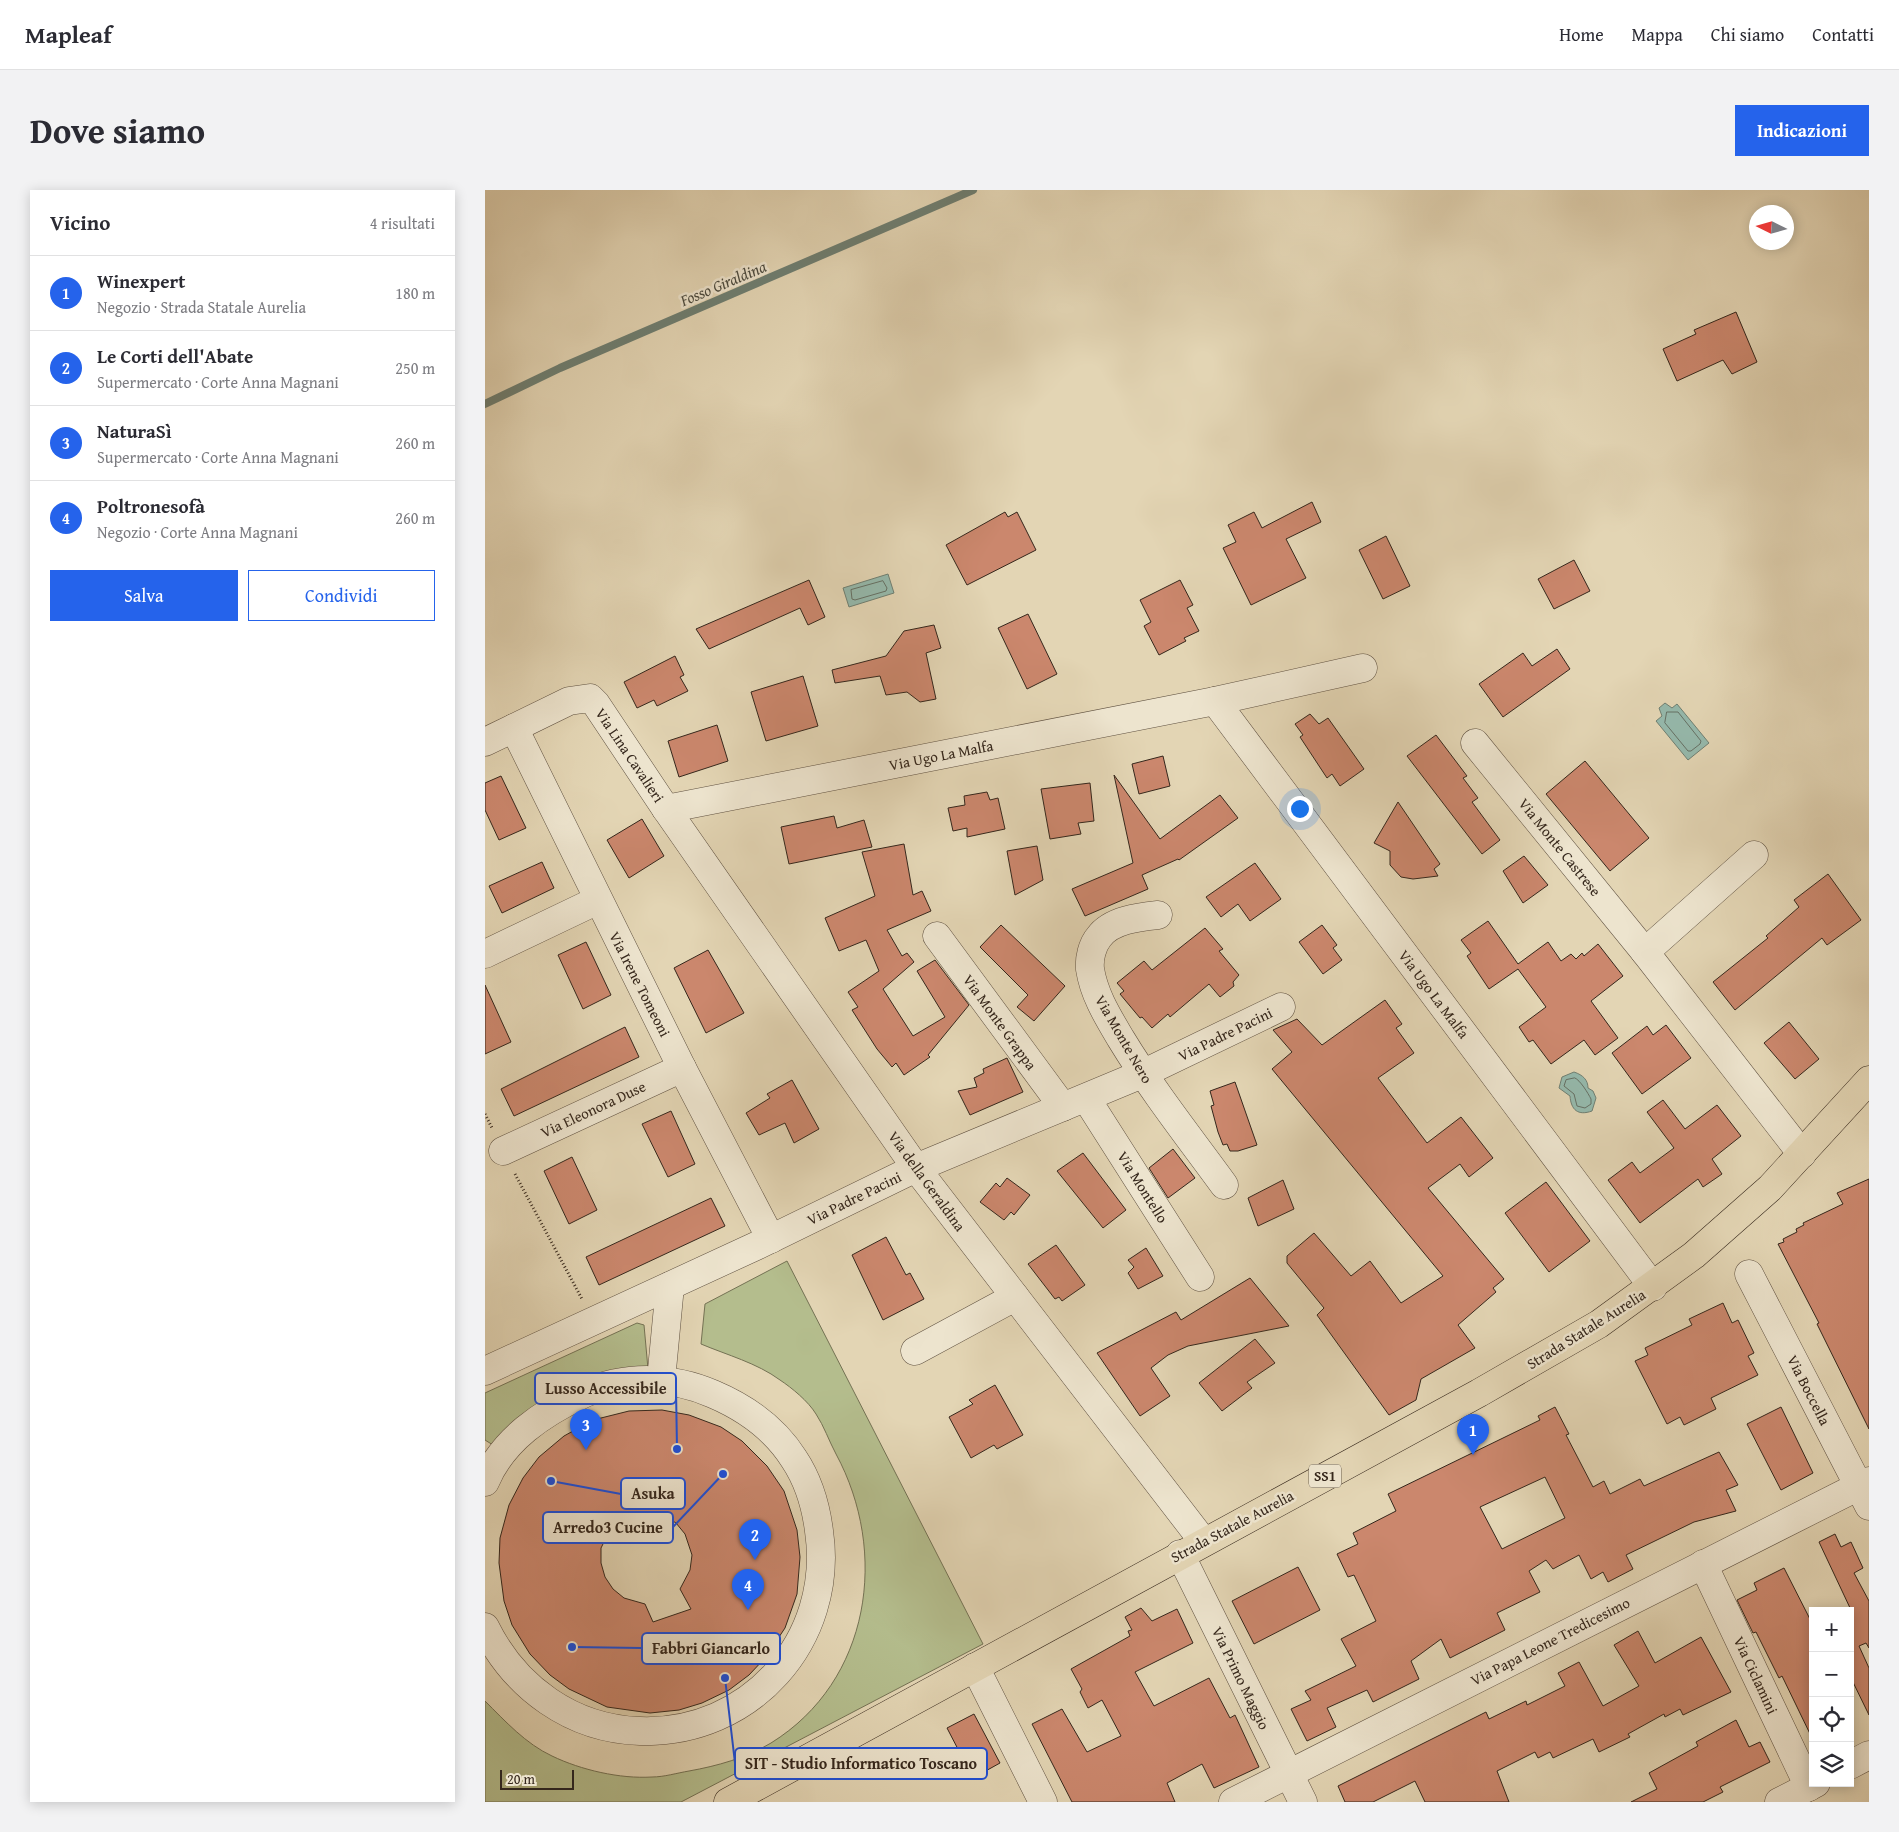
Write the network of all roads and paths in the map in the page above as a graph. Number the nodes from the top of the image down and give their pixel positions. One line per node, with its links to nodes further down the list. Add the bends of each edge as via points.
1 (1363, 668): 2 (street, Via Ugo La Malfa)
2 (1215, 701): 6 (street, Via Ugo La Malfa); 27 (street, Via Ugo La Malfa)
3 (514, 728): 4 (street, Via Lina Cavalieri); 6 (street, Via Lina Cavalieri, via 569,702 590,698); 8 (street, Via Irene Tomeoni)
4 (485, 742)
5 (1475, 743): 11 (street, Via Monte Castrese)
6 (666, 809): 21 (street, Via della Geraldina)
7 (1754, 855): 11 (street)
8 (598, 900): 12 (street); 14 (street, Via Irene Tomeoni)
9 (1158, 915): 15 (street, Via Monte Nero, via 1140,916 1107,930 1097,938 1091,958 1091,972 1101,1003)
10 (937, 936): 17 (street, Via Monte Grappa)
11 (1645, 952): 20 (street, Via Monte Castrese)
12 (485, 954)
13 (1281, 1007): 15 (street, Via Padre Pacini)
14 (682, 1068): 19 (street, Via Eleonora Duse); 23 (street, Via Irene Tomeoni)
15 (1142, 1074): 17 (street, Via Padre Pacini); 22 (street, Via Monte Nero)
16 (1867, 1090): 20 (main road, Strada Statale Aurelia / SS1)
17 (1075, 1102): 21 (street, Via Padre Pacini); 25 (street, Via Montello)
18 (485, 1114): 19 (path)
19 (503, 1151): 29 (path)
20 (1802, 1154): 27 (main road, Strada Statale Aurelia / SS1, via 1735,1220)
21 (916, 1168): 23 (street, Via Padre Pacini); 28 (street, Via della Geraldina)
22 (1224, 1185)
23 (771, 1239): 26 (street, Via Padre Pacini)
24 (1749, 1274): 34 (street, Via Boccella)
25 (1200, 1277)
26 (670, 1286): 29 (street, Via Padre Pacini); 32 (street)
27 (1653, 1287): 35 (main road, Strada Statale Aurelia / SS1, via 1599,1324 1479,1393)
28 (1015, 1297): 30 (street); 35 (street, Via della Geraldina)
29 (594, 1321): 31 (street, Via Padre Pacini)
30 (915, 1351)
31 (485, 1371)
32 (661, 1380): 33 (street, via 604,1386 563,1404 513,1441); 38 (street, via 705,1390 757,1419 787,1450 802,1474 817,1518 822,1557 818,1595 791,1657 759,1692 723,1714 679,1729 623,1730 572,1714 540,1697 517,1676)
33 (488, 1468)
34 (1866, 1491): 37 (street, Via Papa Leone Tredicesimo)
35 (1203, 1541): 36 (main road, Strada Statale Aurelia / SS1)
36 (1180, 1554): 39 (main road, Strada Statale Aurelia / SS1); 42 (street, Via Primo Maggio)
37 (1703, 1564): 42 (street, Via Papa Leone Tredicesimo); 43 (street, Via Ciclamini)
38 (485, 1627)
39 (975, 1667): 45 (main road, Strada Statale Aurelia / SS1); 46 (street)
40 (1869, 1755): 41 (street)
41 (1854, 1763)
42 (1288, 1774): 47 (street, Via Papa Leone Tredicesimo); 48 (street, Via Primo Maggio)
43 (1809, 1779)
44 (1809, 1787): 49 (street)
45 (728, 1802)
46 (1043, 1802)
47 (1233, 1802)
48 (1303, 1802)
49 (1779, 1802)

